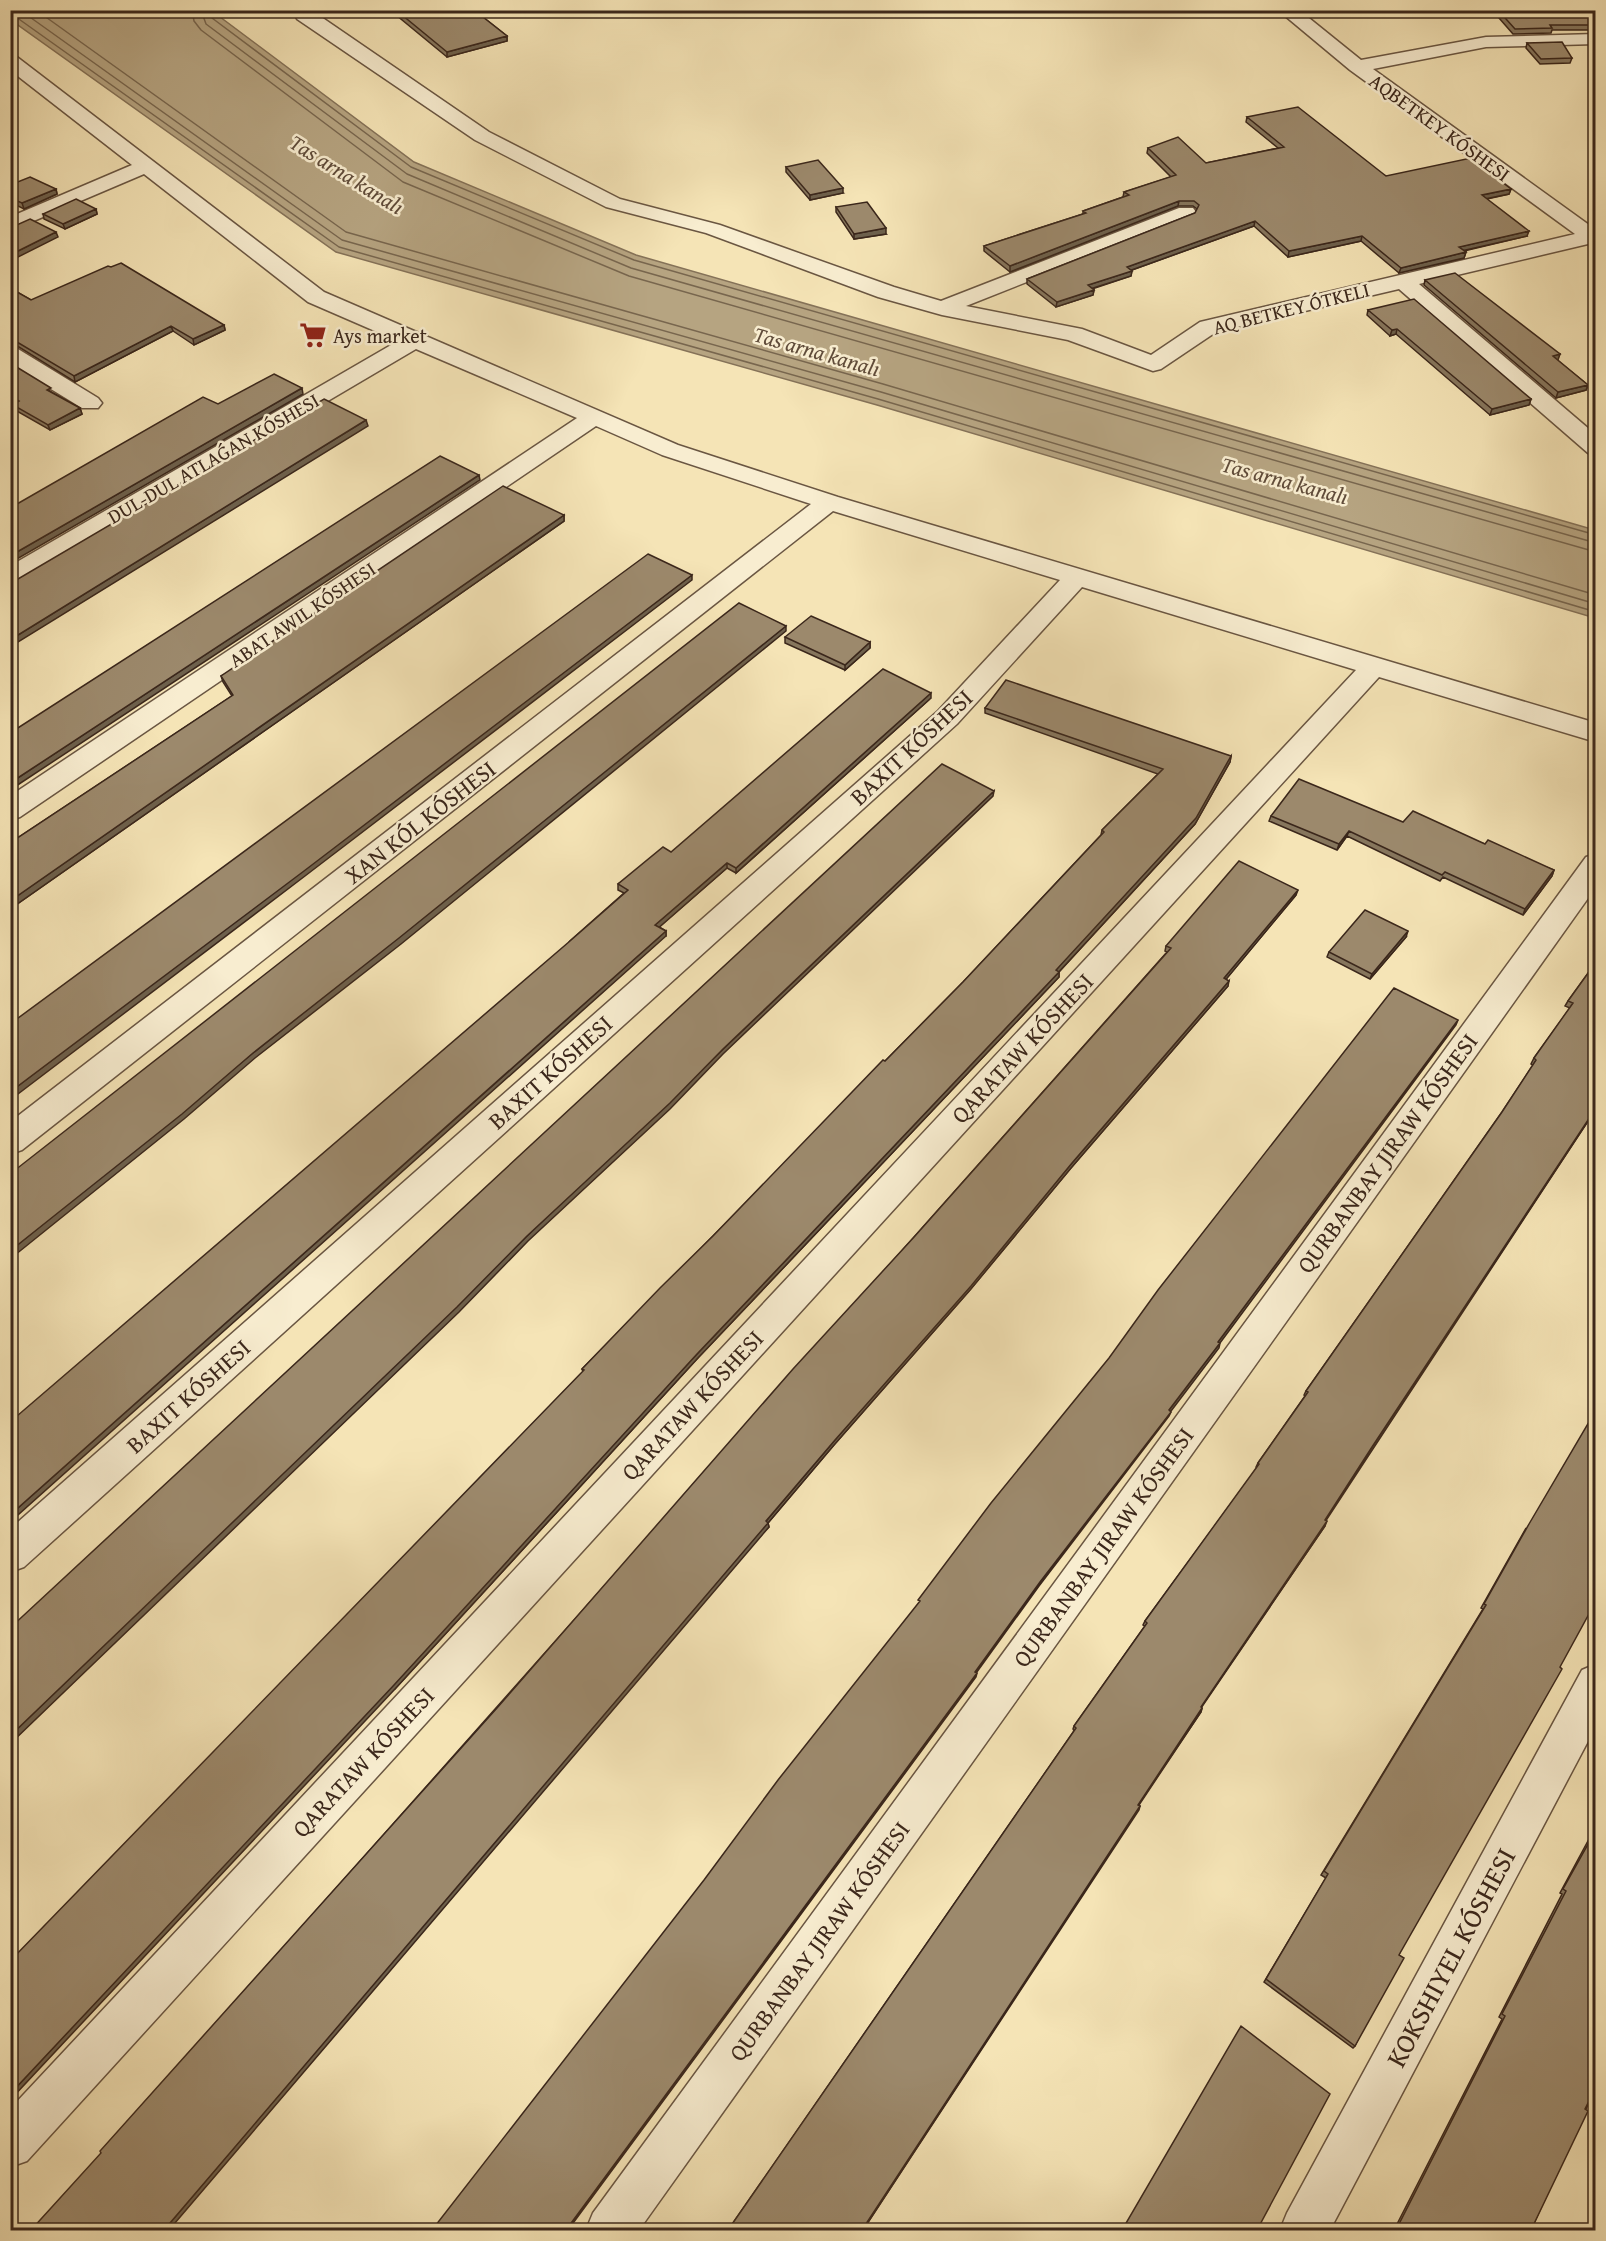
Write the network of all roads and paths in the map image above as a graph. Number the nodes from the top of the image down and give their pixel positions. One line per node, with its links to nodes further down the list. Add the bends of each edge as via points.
1 (302, 10): 11 (street, via 303,15 482,136 613,203 713,229 886,292)
2 (1287, 10): 5 (street, AQBETKEY KÓSHESI)
3 (1596, 39): 5 (street, via 1486,42)
4 (10, 61): 6 (street)
5 (1357, 66): 9 (street, AQBETKEY KÓSHESI)
6 (147, 166): 8 (street); 12 (street, via 316,297)
7 (1186, 212): 11 (street)
8 (10, 225)
9 (1593, 238): 10 (street, AQ BETKEY ÓTKELI)
10 (1403, 281): 11 (street, AQ BETKEY ÓTKELI, via 1208,327 1153,364 1074,334); 16 (street, AQ BETKEY ÓTKELI)
11 (942, 308)
12 (414, 340): 15 (street); 18 (street, DUL-DUL ATLAǴAN KÓSHESI)
13 (10, 354): 14 (street)
14 (90, 404)
15 (594, 417): 17 (street, via 670,450); 22 (street)
16 (1596, 448)
17 (829, 502): 19 (street); 24 (street, XAN KÓL KÓSHESI)
18 (10, 577)
19 (1077, 577): 20 (street); 25 (street, via 947,718)
20 (1374, 666): 21 (street); 27 (street, QARATAW KÓSHESI)
21 (1596, 733)
22 (10, 810)
23 (1596, 864): 28 (street)
24 (10, 1142)
25 (10, 1554)
26 (1596, 1684): 29 (street, KOKSHIYEL KÓSHESI)
27 (10, 2144)
28 (610, 2230)
29 (1304, 2230)

